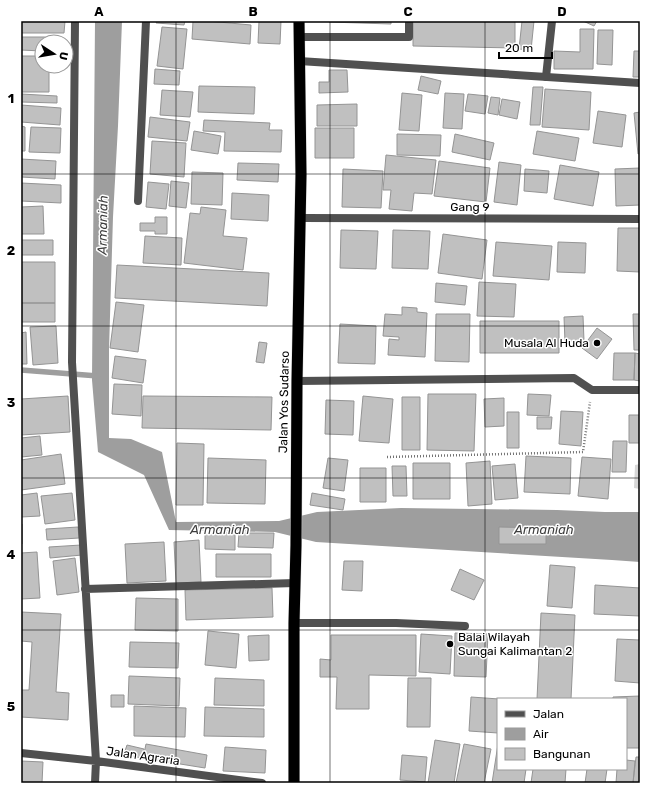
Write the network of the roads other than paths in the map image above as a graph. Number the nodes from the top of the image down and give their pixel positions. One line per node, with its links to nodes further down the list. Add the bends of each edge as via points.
1 (75, 21): 16 (street, via 72,362)
2 (146, 21): 10 (street)
3 (299, 21): 6 (highway, Jalan Yos Sudarso)
4 (409, 21): 6 (street, via 409,36)
5 (552, 21): 8 (street)
6 (299, 37): 7 (highway, Jalan Yos Sudarso)
7 (299, 61): 8 (street); 11 (highway, Jalan Yos Sudarso)
8 (546, 77): 9 (street)
9 (640, 83)
10 (138, 201)
11 (300, 218): 12 (street, Gang 9); 13 (highway, Jalan Yos Sudarso)
12 (640, 219)
13 (297, 381): 14 (street, via 574,378 592,390); 15 (highway, Jalan Yos Sudarso)
14 (640, 390)
15 (295, 582): 16 (street); 17 (highway, Jalan Yos Sudarso)
16 (85, 589): 20 (street)
17 (294, 623): 18 (street); 23 (highway, Jalan Yos Sudarso)
18 (465, 626)
19 (21, 753): 20 (street, Jalan Agraria)
20 (96, 762): 21 (street); 22 (street, Jalan Agraria)
21 (95, 783)
22 (262, 783)
23 (294, 783)

